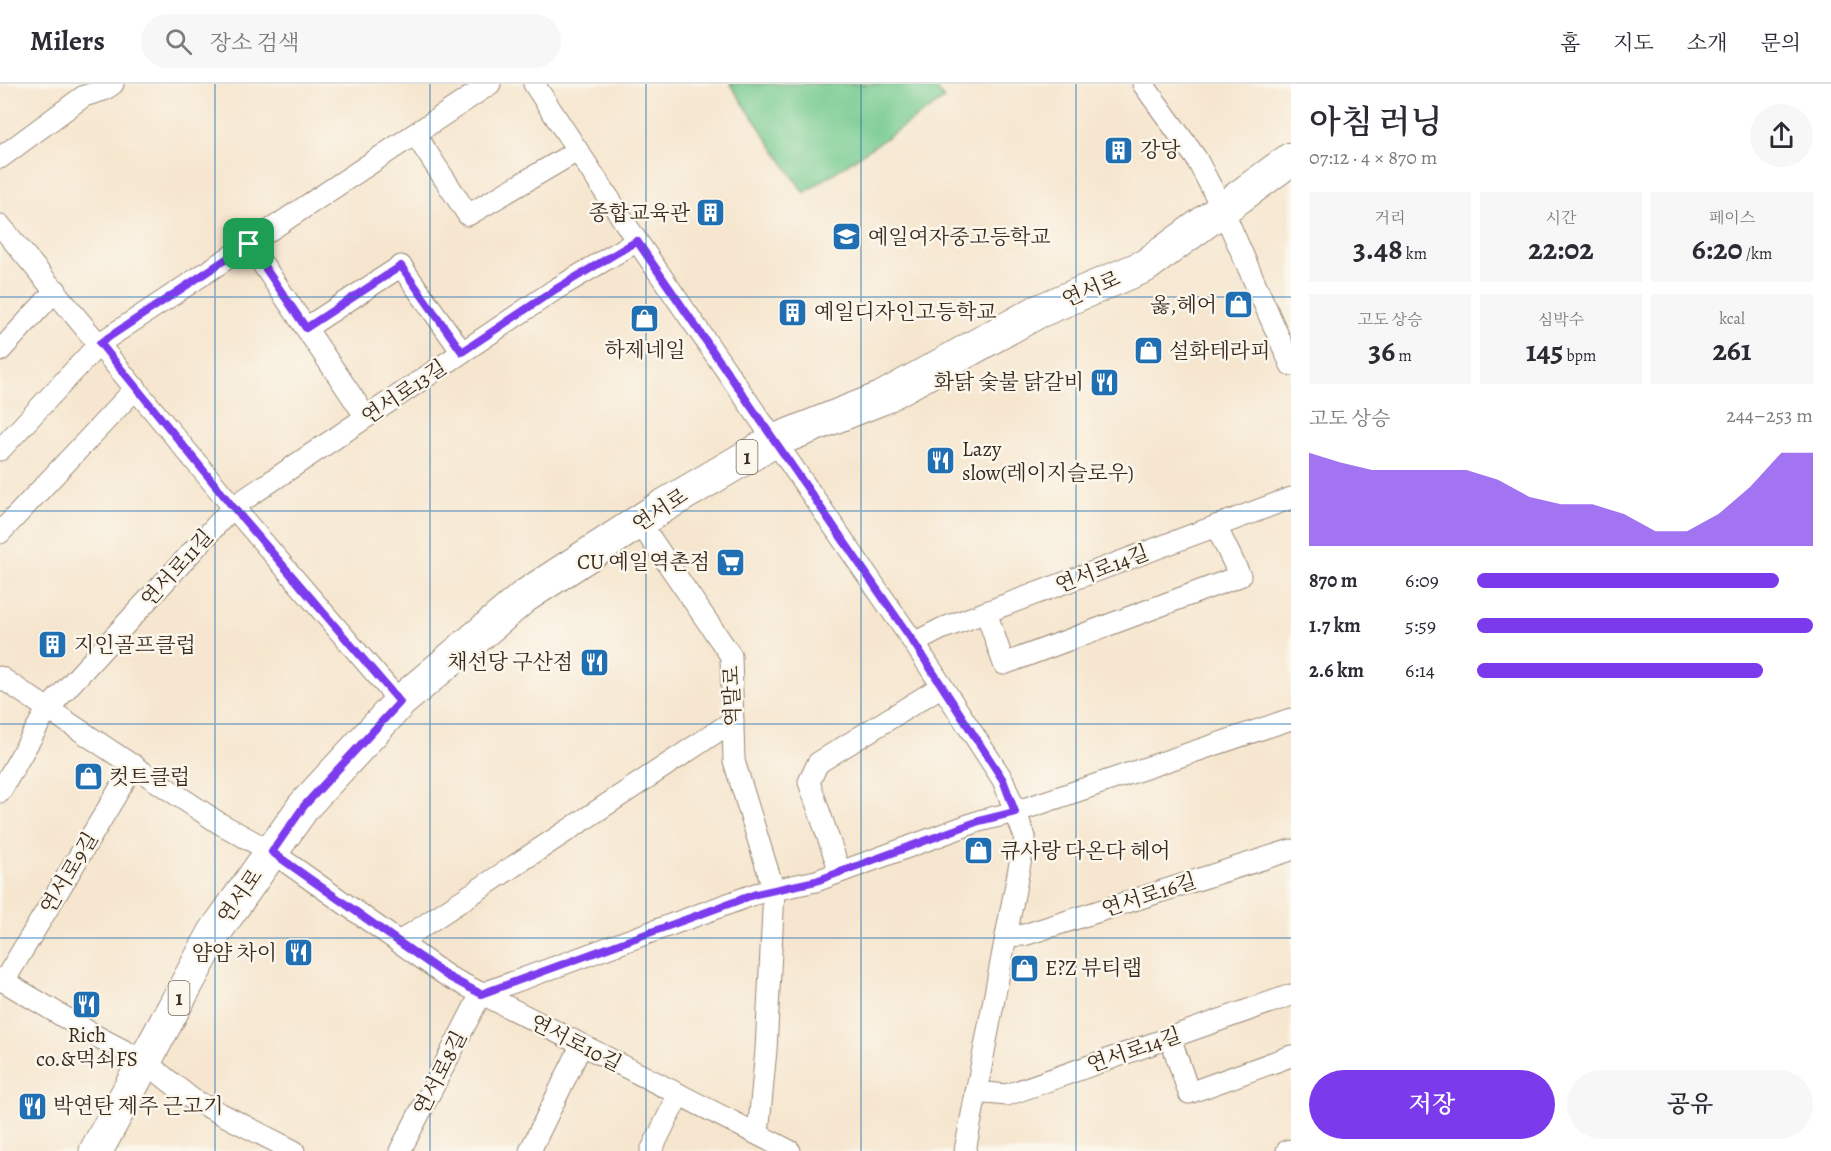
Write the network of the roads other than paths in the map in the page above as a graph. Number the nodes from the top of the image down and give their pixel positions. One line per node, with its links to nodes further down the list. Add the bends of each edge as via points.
1 (113, 84): 5 (street, via 104,90)
2 (490, 84): 6 (street)
3 (534, 84): 7 (street)
4 (1143, 84): 10 (street, via 1196,158)
5 (84, 90): 8 (street)
6 (415, 134): 7 (street, via 468,215); 13 (street)
7 (576, 151): 12 (street)
8 (0, 158)
9 (1291, 159): 10 (main road, 연서로 / 1)
10 (1223, 210): 19 (street); 22 (main road, 연서로 / 1, via 1145,266 1038,312 882,398)
11 (0, 225): 14 (street)
12 (637, 241): 18 (street, 연서로13길); 22 (street)
13 (249, 244): 15 (street); 16 (street)
14 (56, 290): 16 (street); 17 (street)
15 (306, 328): 18 (street, via 401,266); 21 (street)
16 (100, 343): 20 (street); 23 (street)
17 (0, 351)
18 (462, 352): 21 (street, 연서로13길)
19 (1291, 365)
20 (136, 388): 25 (street); 28 (street)
21 (366, 417): 25 (street, 연서로13길)
22 (774, 441): 26 (main road, 연서로 / 1); 30 (street)
23 (0, 450)
24 (1291, 498): 27 (street, 연서로14길)
25 (233, 507): 33 (street); 34 (street, 연서로11길)
26 (640, 523): 33 (main road, 연서로 / 1, via 525,596); 36 (street, 역말로, via 731,656)
27 (1216, 526): 29 (street, 연서로14길); 29 (street, via 1240,576 1004,664)
28 (0, 533)
29 (986, 612): 30 (street, 연서로14길)
30 (914, 643): 32 (street)
31 (0, 677): 34 (street)
32 (942, 686): 39 (street, via 1003,780); 42 (street, via 818,764 809,782)
33 (400, 702): 41 (main road, 연서로 / 1, via 304,806)
34 (47, 710): 37 (street); 38 (street)
35 (1291, 719): 39 (street)
36 (733, 721): 43 (street, 역말로, via 734,762); 45 (street)
37 (134, 765): 41 (street, via 219,823); 46 (street, 연서로9길)
38 (0, 792)
39 (1015, 812): 42 (street, via 979,821); 44 (street, via 1025,837)
40 (1291, 850): 44 (street, 연서로16길, via 1024,935)
41 (272, 852): 45 (street, 연서로10길); 52 (main road, 연서로 / 1, via 215,932)
42 (840, 872): 43 (street)
43 (774, 891): 47 (street, via 745,898); 55 (street)
44 (1006, 936): 53 (street)
45 (399, 942): 47 (street, 연서로10길, via 447,976)
46 (2, 980): 52 (street)
47 (481, 994): 50 (street, 연서로10길); 58 (street, 연서로8길)
48 (1291, 995): 49 (street, 연서로14길)
49 (1170, 1037): 51 (street, via 1189,1093); 53 (street, 연서로14길, via 1007,1095)
50 (582, 1046): 54 (street, 연서로10길); 59 (street)
51 (1291, 1056)
52 (144, 1061): 56 (main road, 연서로 / 1); 57 (street, via 192,1099)
53 (976, 1092): 62 (street)
54 (679, 1094): 55 (street, 연서로10길); 60 (street)
55 (758, 1134): 61 (street, 연서로10길)
56 (96, 1151)
57 (294, 1151)
58 (400, 1151)
59 (530, 1151)
60 (651, 1151)
61 (790, 1151)
62 (965, 1151)

